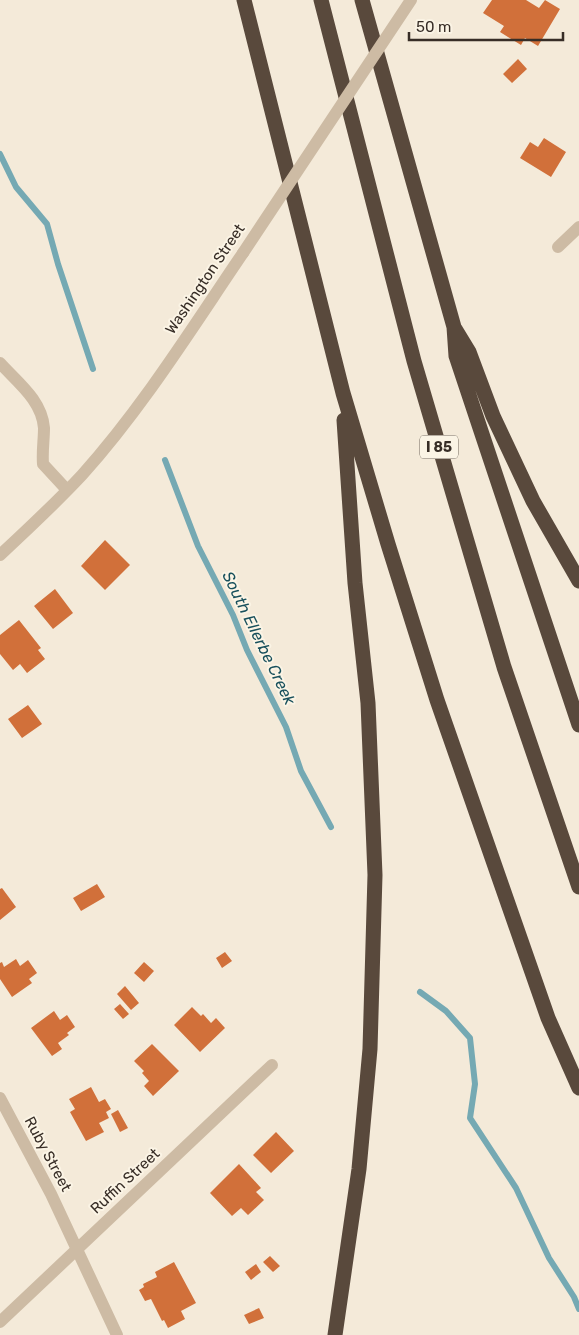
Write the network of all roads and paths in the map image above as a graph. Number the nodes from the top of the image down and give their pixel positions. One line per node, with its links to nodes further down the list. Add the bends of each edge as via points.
1 (244, 0): 9 (highway)
2 (321, 0): 14 (highway, I 85, via 416,370 504,666)
3 (362, 0): 7 (highway)
4 (411, 0): 10 (street, Washington Street, bridge, via 154,384 118,432)
5 (579, 227): 6 (street)
6 (558, 247)
7 (454, 327): 12 (highway, via 469,352 493,416 533,501); 13 (highway, via 456,356)
8 (0, 363): 10 (street, via 31,395 44,427 43,464)
9 (343, 393): 16 (highway, via 438,700 548,1018); 21 (highway, via 355,583 368,703 376,875 370,1049 360,1170)
10 (67, 490): 11 (street, Washington Street)
11 (0, 555)
12 (579, 580)
13 (579, 725)
14 (579, 887)
15 (272, 1065): 18 (street, Ruffin Street)
16 (579, 1088)
17 (0, 1098): 18 (street, Ruby Street)
18 (77, 1248): 19 (street, Ruffin Street); 20 (street, Ruby Street)
19 (0, 1322)
20 (117, 1335)
21 (335, 1335)

